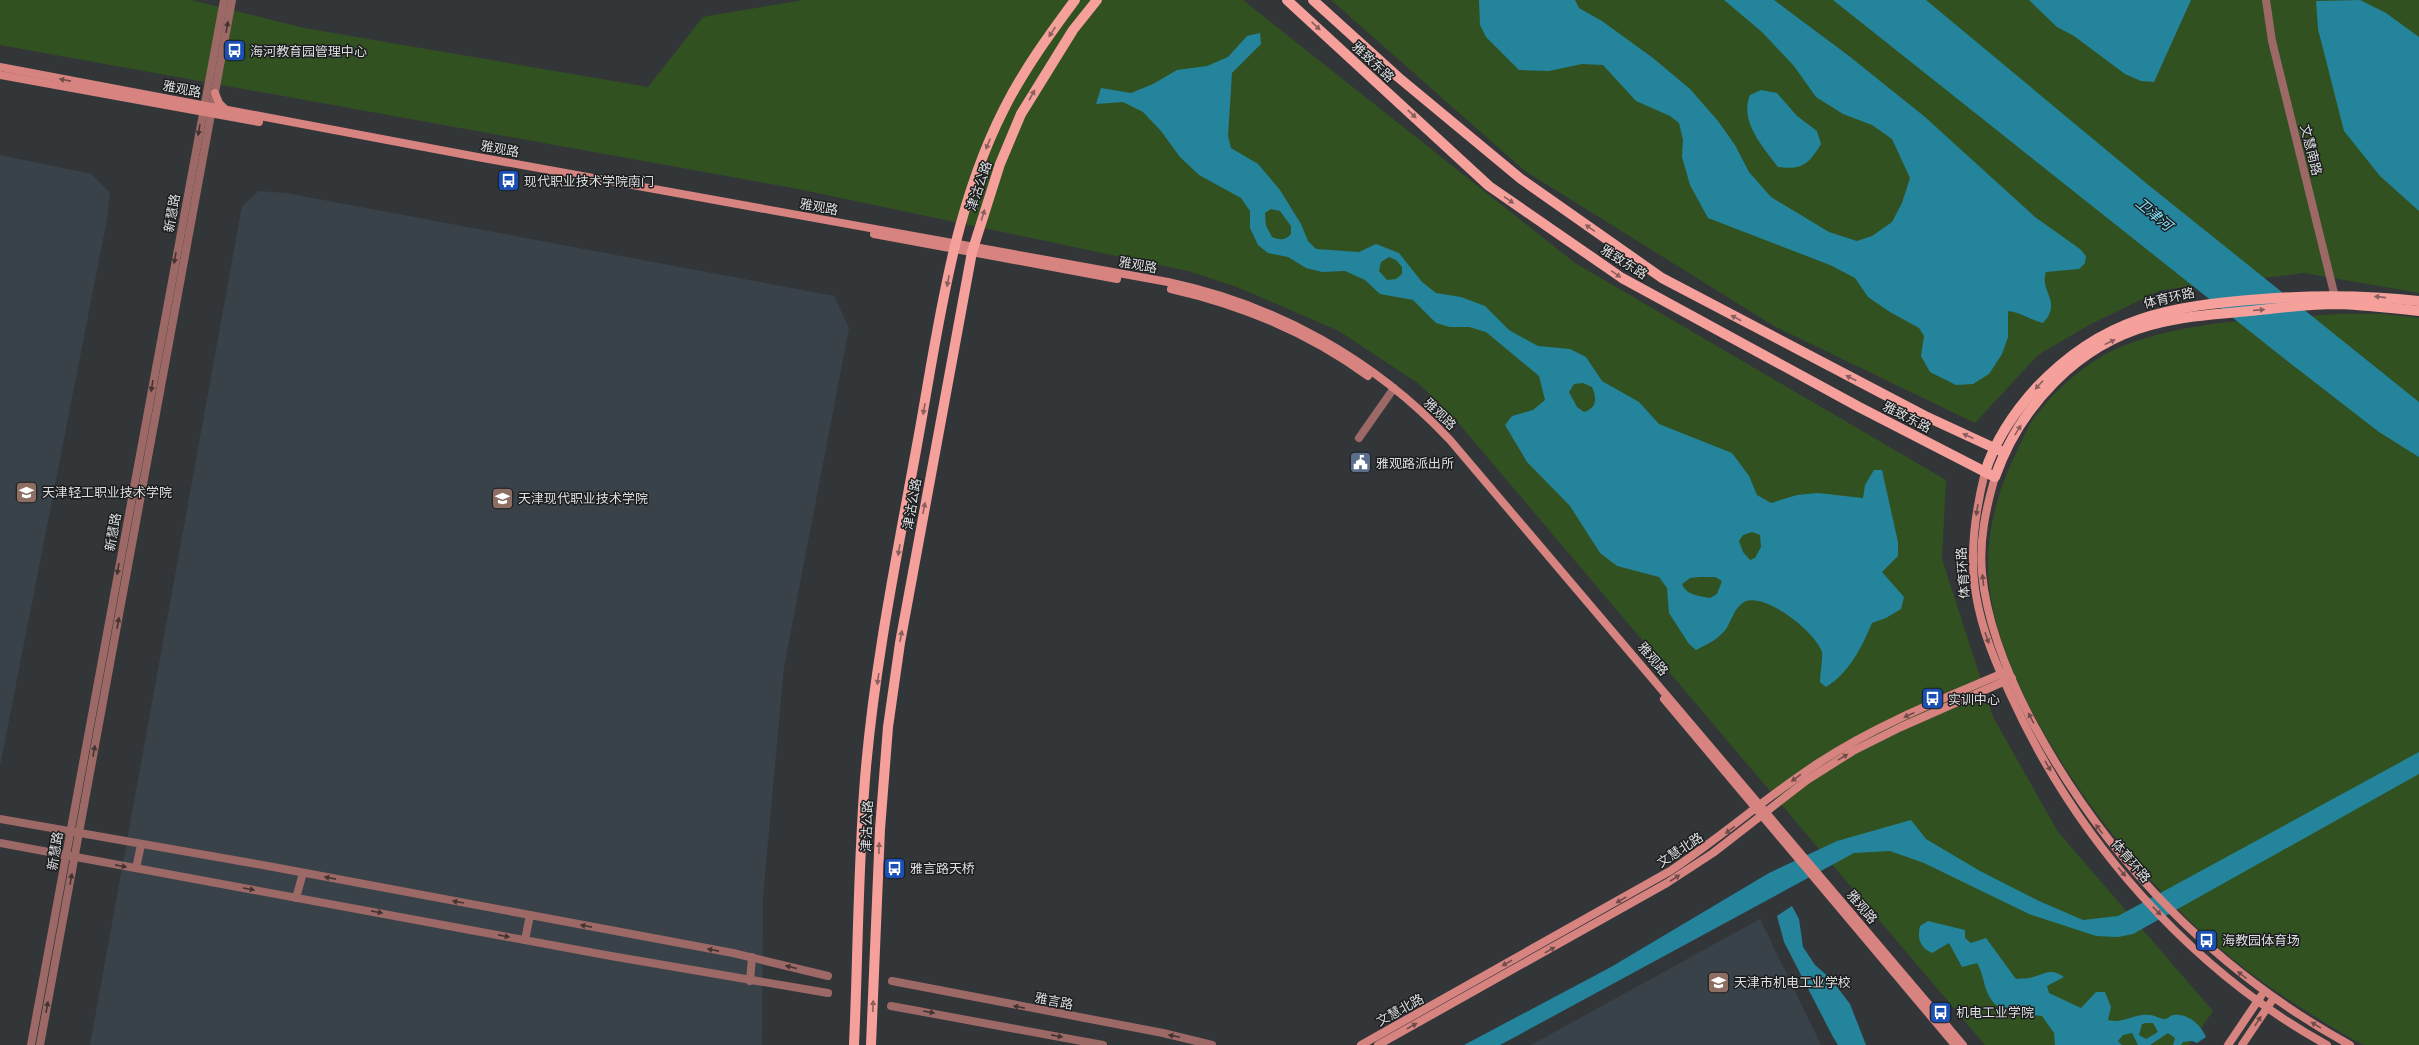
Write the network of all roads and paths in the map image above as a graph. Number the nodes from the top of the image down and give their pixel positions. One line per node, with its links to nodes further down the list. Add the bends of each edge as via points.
1 (224, 0): 10 (street, 新慧路)
2 (232, 0): 10 (street, 新慧路, one-way to 2)
3 (1075, 0): 13 (main road, 津沽公路, one-way to 13, via 1022,76 1003,110 972,187)
4 (1097, 0): 14 (main road, 津沽公路, one-way to 4, via 1000,164 1022,114 1073,30)
5 (1287, 0): 21 (main road, 雅致东路, one-way to 21, via 1490,186 1622,278 1859,408)
6 (1313, 0): 20 (main road, 雅致东路, one-way to 6, via 1925,416 1662,278 1521,179 1398,77)
7 (2266, 0): 15 (street, 文慧南路, via 2272,41)
8 (0, 67): 11 (main road, 雅观路, one-way to 8)
9 (0, 75): 11 (main road, 雅观路)
10 (211, 93): 11 (street, 新慧路); 12 (main road)
11 (209, 109): 12 (main road, 雅观路); 26 (street, 新慧路, one-way to 26); 27 (street, 新慧路, one-way to 11)
12 (226, 113): 13 (main road, 雅观路)
13 (955, 246): 14 (main road, 雅观路); 49 (main road, 津沽公路, one-way to 49, via 903,522 870,732 865,779)
14 (972, 249): 18 (main road, 雅观路, via 1217,300 1258,315 1322,346); 50 (main road, 津沽公路, one-way to 14, via 880,829 888,727 900,643)
15 (2335, 300): 16 (main road, 体育环路, one-way to 15, via 2376,296); 17 (main road, 体育环路); 20 (main road, 体育环路, one-way to 15, via 2057,377 2076,361 2128,333 2150,325 2220,314 2309,306); 20 (main road, 体育环路, one-way to 20, via 2296,297 2209,303 2122,325 2089,342 2055,368 2030,395)
16 (2419, 301)
17 (2419, 311)
18 (1392, 391): 19 (street); 24 (main road, 雅观路, via 1446,443)
19 (1359, 438)
20 (1999, 450): 21 (main road, 体育环路); 22 (main road, 体育环路)
21 (1985, 472): 22 (main road, 雅致东路); 23 (main road, 体育环路, one-way to 23, via 1974,530 1974,573 1981,618)
22 (1995, 477): 23 (main road, 体育环路, one-way to 22, via 1991,624 1982,571 1984,523)
23 (2006, 676): 24 (main road, 文慧北路, via 1852,743 1802,773); 41 (main road, 体育环路, one-way to 23, via 2220,958 2179,919 2110,843 2069,784); 44 (main road, 体育环路, one-way to 44, via 2027,731 2055,779 2101,846 2170,925 2215,966)
24 (1760, 810): 33 (main road, 雅观路); 53 (main road, 文慧北路, one-way to 53, via 1670,871); 54 (main road, 文慧北路, one-way to 24, via 1655,890 1713,853)
25 (0, 819): 26 (street)
26 (70, 833): 27 (street); 30 (street, 新慧路)
27 (79, 834): 29 (street); 30 (street, 新慧路)
28 (0, 843): 30 (street)
29 (141, 845): 31 (street); 32 (street)
30 (71, 856): 31 (street, one-way to 31); 47 (street, 新慧路); 48 (street, 新慧路, one-way to 30)
31 (136, 868): 34 (street, one-way to 34)
32 (302, 873): 34 (street); 35 (street, one-way to 32)
33 (1824, 886): 55 (main road, 雅观路); 56 (main road, 雅观路)
34 (296, 898): 36 (street, one-way to 36)
35 (530, 915): 36 (street); 37 (street, one-way to 35)
36 (524, 940): 39 (street)
37 (752, 957): 38 (street, one-way to 37); 39 (street)
38 (828, 976)
39 (750, 981): 42 (street)
40 (892, 981): 52 (street, 雅言路, one-way to 40, via 1163,1033)
41 (2264, 991): 43 (main road, 体育环路); 44 (main road)
42 (828, 993)
43 (2273, 998): 46 (main road); 60 (main road, 体育环路, one-way to 43)
44 (2258, 1000): 46 (main road, 体育环路); 57 (main road)
45 (891, 1006): 51 (street, one-way to 51)
46 (2268, 1006): 58 (main road, one-way to 46); 59 (main road, 体育环路)
47 (31, 1045)
48 (40, 1045)
49 (854, 1045)
50 (871, 1045)
51 (1102, 1045)
52 (1212, 1045)
53 (1361, 1045)
54 (1378, 1045)
55 (1955, 1045)
56 (1963, 1045)
57 (2228, 1045)
58 (2242, 1045)
59 (2327, 1045)
60 (2350, 1045)

